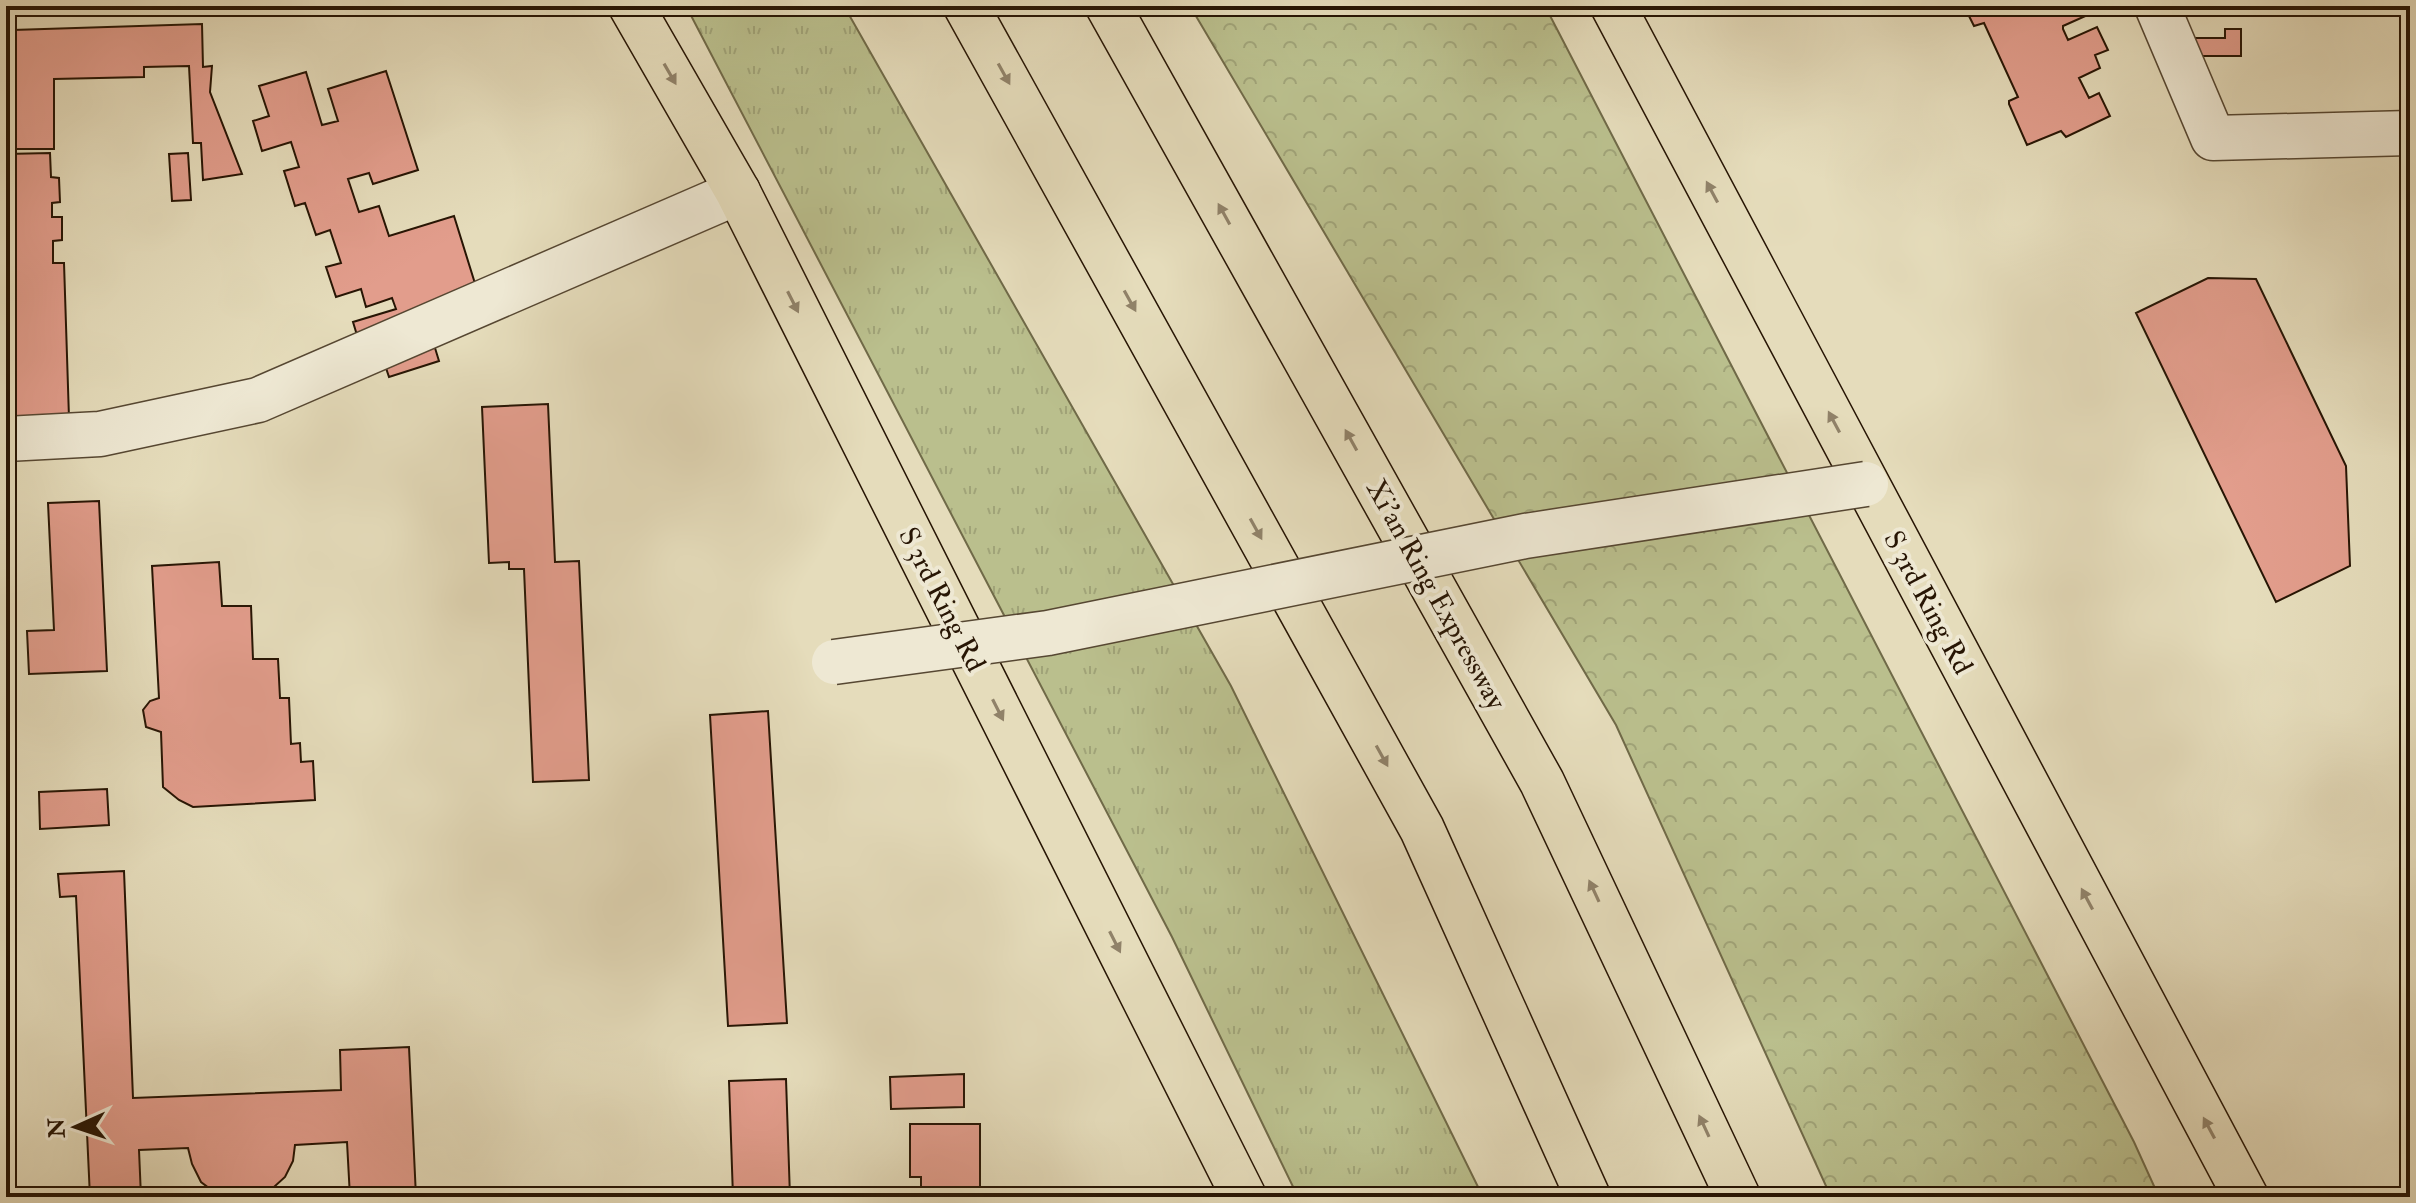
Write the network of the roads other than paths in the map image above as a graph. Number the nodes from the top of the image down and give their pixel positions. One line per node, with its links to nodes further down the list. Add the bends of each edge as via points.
1 (631, 6): 7 (highway, S 3rd Ring Rd, one-way to 7)
2 (966, 6): 12 (highway, one-way to 12, via 1422,829)
3 (1108, 6): 13 (highway, Xi'an Ring Expressway, one-way to 3, via 1542,782)
4 (1613, 6): 9 (highway, S 3rd Ring Rd, one-way to 4)
5 (2157, 6): 6 (street, via 2213,138)
6 (2410, 133)
7 (738, 192): 8 (street, via 258,400 100,434); 11 (highway, S 3rd Ring Rd, one-way to 11)
8 (6, 439)
9 (1866, 484): 10 (street, bridge, via 1525,536 1048,633); 14 (highway, S 3rd Ring Rd, one-way to 9)
10 (834, 662)
11 (1244, 1197)
12 (1588, 1197)
13 (1738, 1197)
14 (2246, 1197)

